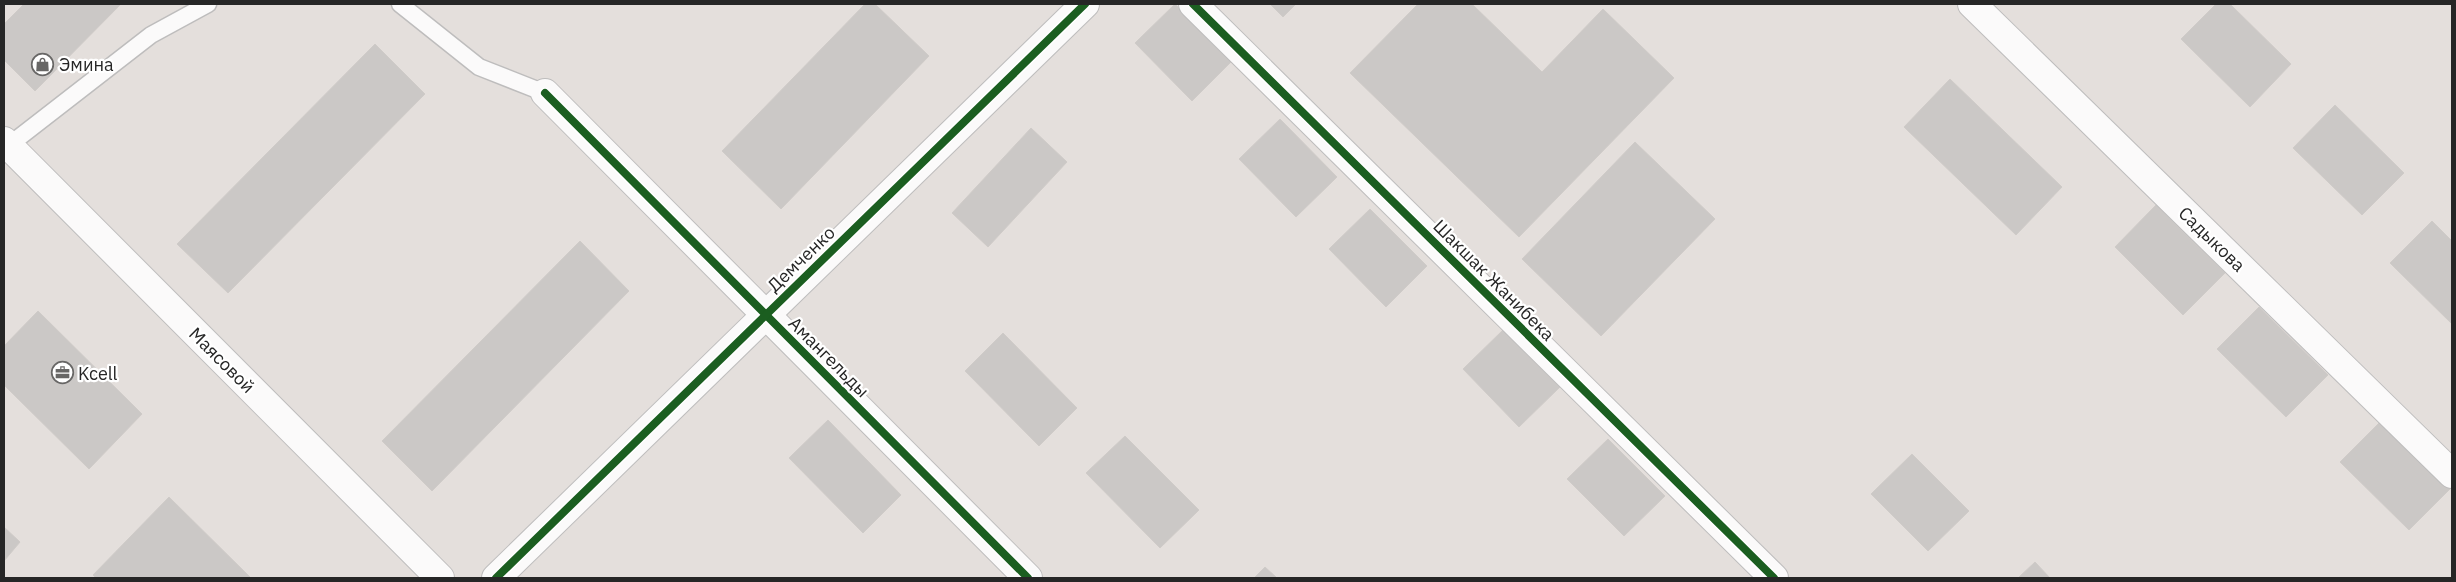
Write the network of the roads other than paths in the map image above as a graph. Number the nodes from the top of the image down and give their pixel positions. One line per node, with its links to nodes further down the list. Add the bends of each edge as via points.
1 (208, 4): 7 (lane, via 151,35)
2 (400, 4): 6 (lane, via 479,67)
3 (1085, 4): 8 (street, Демченко)
4 (1194, 4): 13 (street, Шакшак Жанибека)
5 (1972, 4): 9 (street, Садыкова)
6 (545, 93): 8 (street, Амангельды)
7 (6, 144): 10 (street, Маясовой)
8 (765, 314): 11 (street, Демченко); 12 (street, Амангельды)
9 (2452, 474)
10 (440, 578)
11 (496, 578)
12 (1028, 578)
13 (1774, 578)

